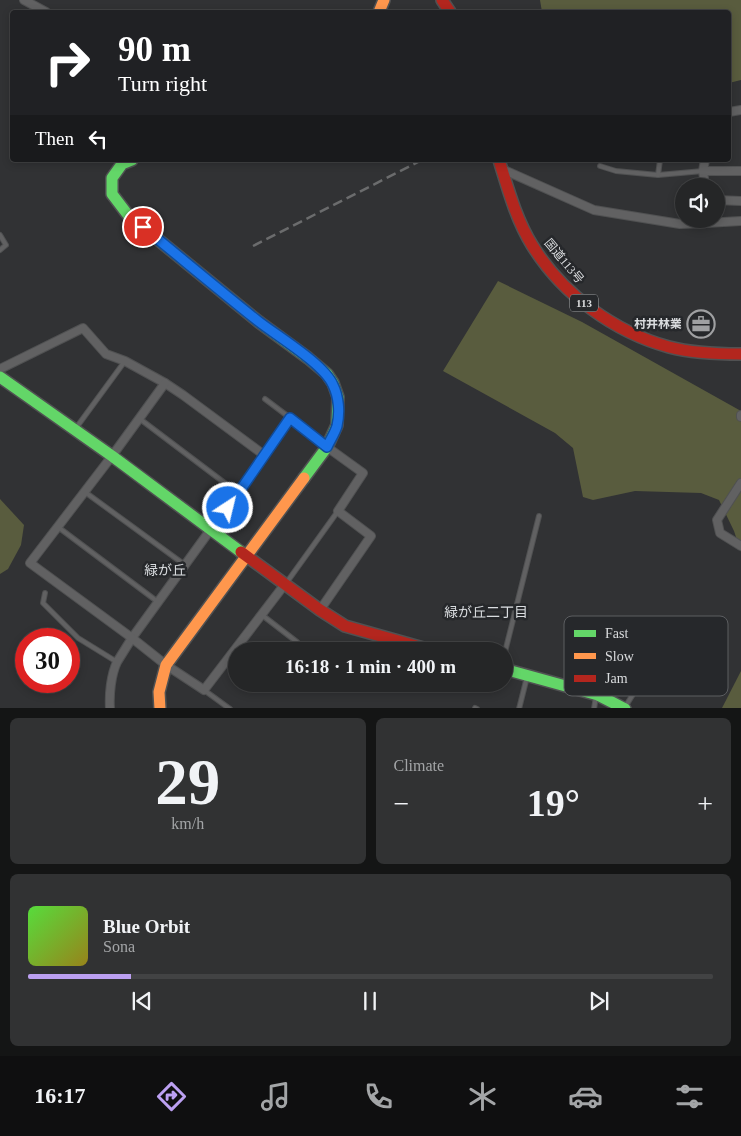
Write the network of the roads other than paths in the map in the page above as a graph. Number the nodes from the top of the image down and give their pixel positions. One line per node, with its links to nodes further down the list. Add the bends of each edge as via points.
1 (24, 0): 2 (street)
2 (42, 10)
3 (127, 162): 26 (main road, via 112,178 112,194 128,215 327,374 338,397 337,425)
4 (660, 162): 10 (lane)
5 (704, 162): 8 (street)
6 (500, 164): 14 (street, via 594,210 680,224); 17 (main road, 国道113号 / 113, via 517,215 533,246 554,274 588,306 623,329 670,347 707,354)
7 (600, 166): 10 (lane)
8 (703, 171): 9 (street); 10 (lane); 11 (street)
9 (741, 171)
10 (658, 175)
11 (704, 178)
12 (725, 200): 13 (street)
13 (741, 201)
14 (741, 221)
15 (0, 236): 16 (lane, via 6,245)
16 (0, 250)
17 (741, 354)
18 (125, 361): 19 (street, via 106,354 83,328); 21 (street); 25 (lane)
19 (0, 369)
20 (0, 377): 25 (main road)
21 (165, 383): 23 (street); 27 (street)
22 (265, 399): 24 (lane)
23 (139, 418): 28 (street); 31 (lane)
24 (290, 418): 26 (lane); 27 (lane)
25 (75, 430): 28 (main road)
26 (327, 447): 32 (street, via 363,473); 37 (main road)
27 (264, 455): 31 (street)
28 (112, 456): 30 (street); 35 (main road)
29 (741, 483): 36 (street, via 718,520 720,533)
30 (85, 492): 34 (street); 38 (lane)
31 (238, 493): 35 (street)
32 (338, 511): 39 (lane); 42 (street, via 371,536)
33 (539, 516): 48 (lane)
34 (58, 527): 41 (lane); 44 (street, via 30,563)
35 (211, 529): 37 (main road); 38 (street)
36 (741, 546)
37 (246, 556): 39 (main road); 51 (main road)
38 (185, 565): 41 (street)
39 (285, 584): 42 (main road); 43 (street)
40 (45, 593): 49 (lane, via 43,603 78,638)
41 (158, 602): 44 (street)
42 (320, 610): 47 (main road, via 345,626)
43 (262, 615): 45 (street); 46 (lane)
44 (132, 638): 49 (street); 51 (street)
45 (244, 642)
46 (297, 642)
47 (400, 642)
48 (508, 642)
49 (117, 662): 58 (street, via 109,693)
50 (228, 663): 55 (street)
51 (166, 665): 55 (street); 59 (main road, via 159,695)
52 (513, 672): 53 (main road)
53 (527, 676): 54 (main road); 61 (lane)
54 (564, 686)
55 (204, 690): 60 (lane)
56 (598, 696): 62 (main road)
57 (632, 696): 62 (lane)
58 (110, 708)
59 (160, 708)
60 (230, 708)
61 (519, 708)
62 (625, 708)

